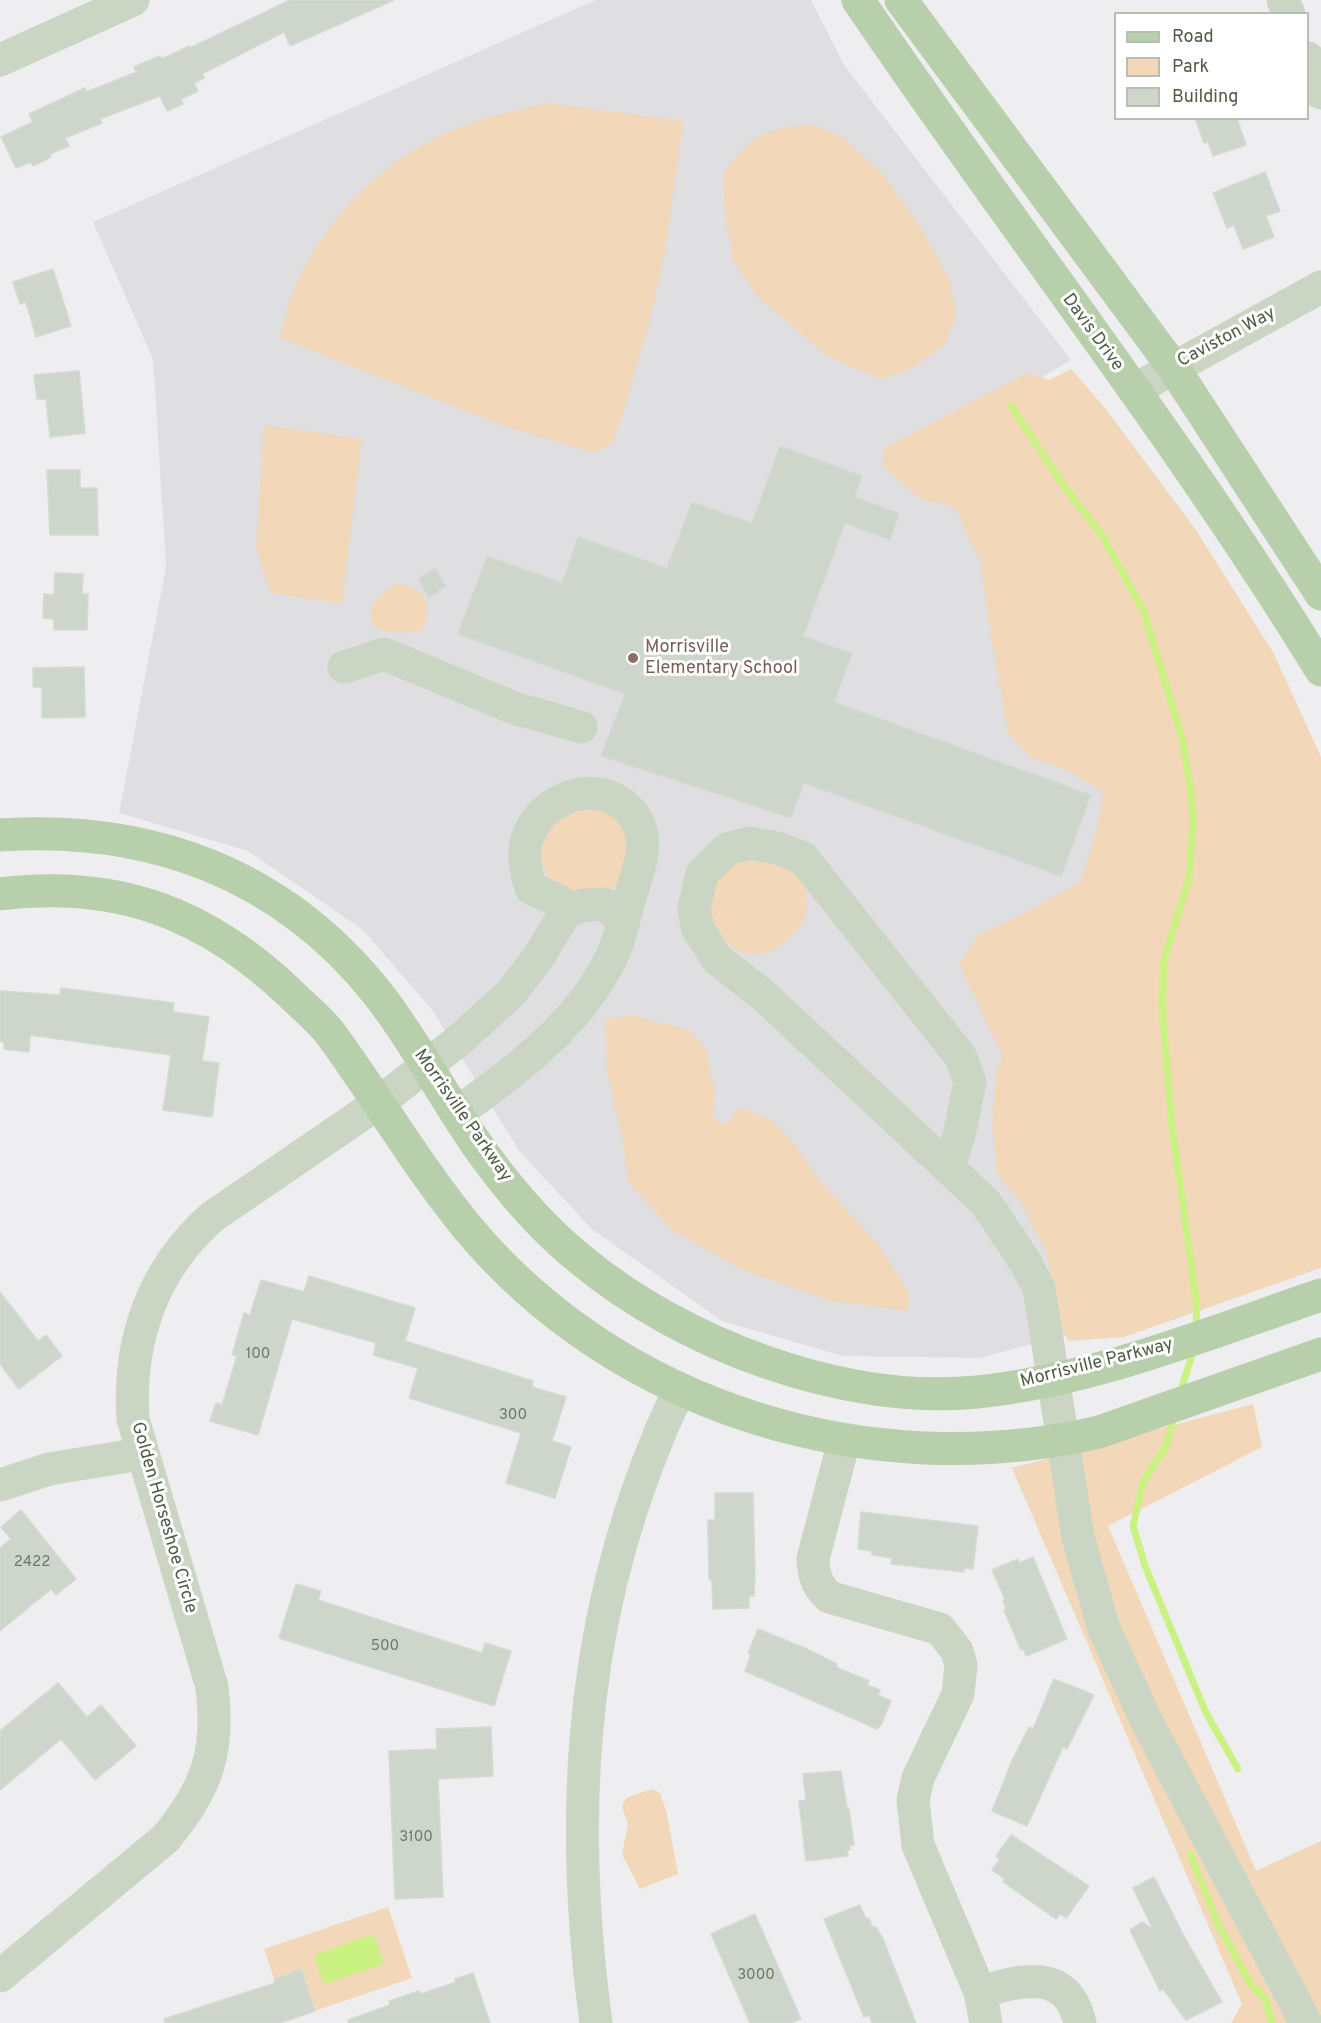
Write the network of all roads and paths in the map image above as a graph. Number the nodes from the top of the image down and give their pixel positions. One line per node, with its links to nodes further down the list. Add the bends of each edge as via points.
1 (858, 0): 9 (main road, Davis Drive)
2 (901, 0): 8 (main road)
3 (129, 1): 4 (street)
4 (0, 60)
5 (1309, 61): 6 (street)
6 (1321, 93)
7 (1321, 287): 8 (street, Caviston Way)
8 (1173, 367): 9 (street, Caviston Way); 10 (main road)
9 (1134, 390): 12 (main road, Davis Drive, via 1255,563)
10 (1321, 594)
11 (344, 667): 13 (street, via 384,654 514,708)
12 (1321, 670)
13 (581, 727)
14 (0, 835): 18 (main road, Morrisville Parkway, via 40,832 100,837 188,855 284,904 352,963 380,996)
15 (0, 894): 19 (main road, via 82,890 150,904 190,920 277,981 320,1022)
16 (565, 913): 17 (street, via 583,905 604,904); 17 (street, via 561,902 531,888 525,862 526,840 551,805 586,792 606,795 630,810 643,842 642,862); 18 (street, Golden Horseshoe Circle, via 512,993)
17 (621, 923): 20 (street, via 612,957 566,1022 530,1059)
18 (426, 1065): 19 (street, Golden Horseshoe Circle); 20 (main road, Morrisville Parkway)
19 (377, 1104): 25 (main road, via 467,1227 505,1268 552,1310 603,1347); 28 (street, Golden Horseshoe Circle, via 212,1217 162,1276 143,1317 134,1358 133,1419)
20 (457, 1113): 24 (main road, Morrisville Parkway, via 484,1156 519,1198 581,1260 631,1296 730,1349 815,1378 906,1391 975,1392)
21 (949, 1167): 21 (street, via 970,1082 961,1057 803,858 750,843 727,849 702,874 694,909 698,928 717,959 764,995); 24 (street, via 986,1203 1039,1287)
22 (1321, 1295): 24 (main road, Morrisville Parkway, via 1158,1350)
23 (1321, 1354): 27 (main road, via 1099,1432)
24 (1051, 1380): 27 (street)
25 (679, 1390): 26 (main road, via 789,1430); 32 (street, via 642,1480 612,1571 592,1666 581,1798 584,1919)
26 (844, 1441): 27 (main road, via 911,1448 1000,1448); 31 (street, via 813,1559 814,1573 817,1585 829,1597 940,1629 957,1651 961,1665 958,1694 918,1778 913,1800 914,1823 918,1845)
27 (1061, 1441): 35 (street, via 1078,1537 1104,1629 1147,1722)
28 (141, 1454): 29 (street, via 50,1469); 30 (street, Golden Horseshoe Circle, via 212,1687 216,1717 207,1773 183,1817 166,1838)
29 (0, 1485)
30 (0, 1976)
31 (980, 1992): 33 (street); 34 (street, via 1020,1980 1040,1980 1067,1996 1077,2009)
32 (596, 2023)
33 (986, 2023)
34 (1080, 2023)
35 (1306, 2023)

